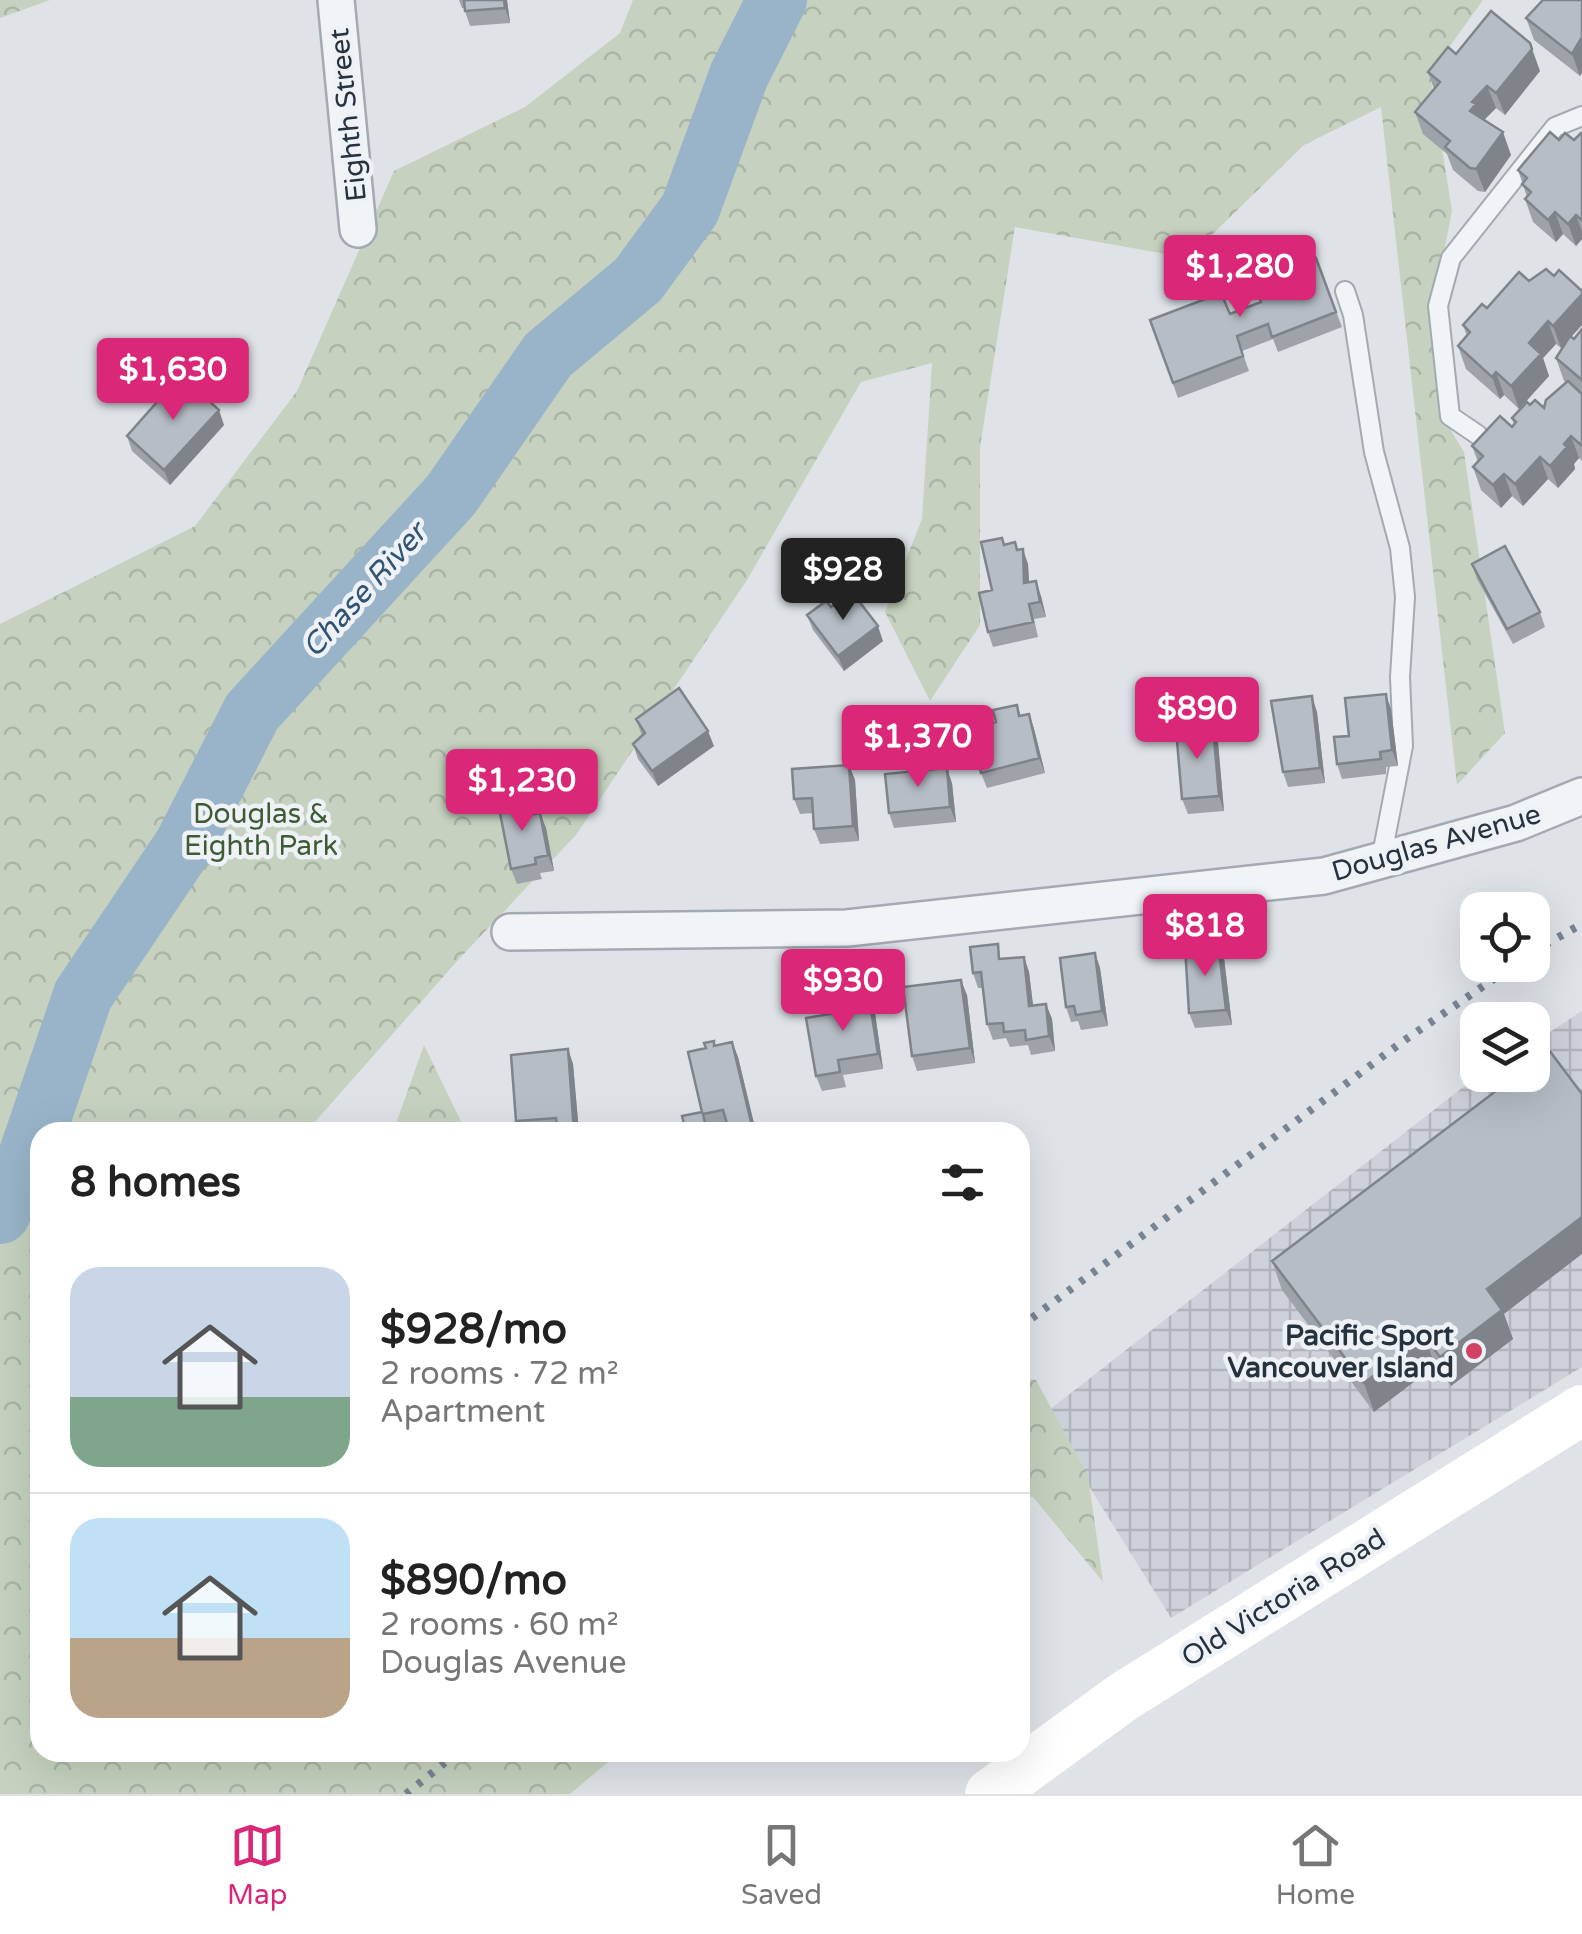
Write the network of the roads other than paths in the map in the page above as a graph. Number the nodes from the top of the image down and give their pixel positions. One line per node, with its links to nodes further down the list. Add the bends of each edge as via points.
1 (336, 0): 3 (street, Eighth Street)
2 (1582, 116): 5 (lane, via 1555,127 1451,258 1438,306 1450,416)
3 (358, 229)
4 (1344, 292): 7 (lane, via 1405,597 1403,746)
5 (1478, 435)
6 (1582, 796): 7 (street, Douglas Avenue)
7 (1381, 860): 8 (street, Douglas Avenue, via 1324,876 846,928)
8 (510, 932)
9 (1582, 1410): 10 (street, Old Victoria Road, via 1122,1697)
10 (990, 1794)

